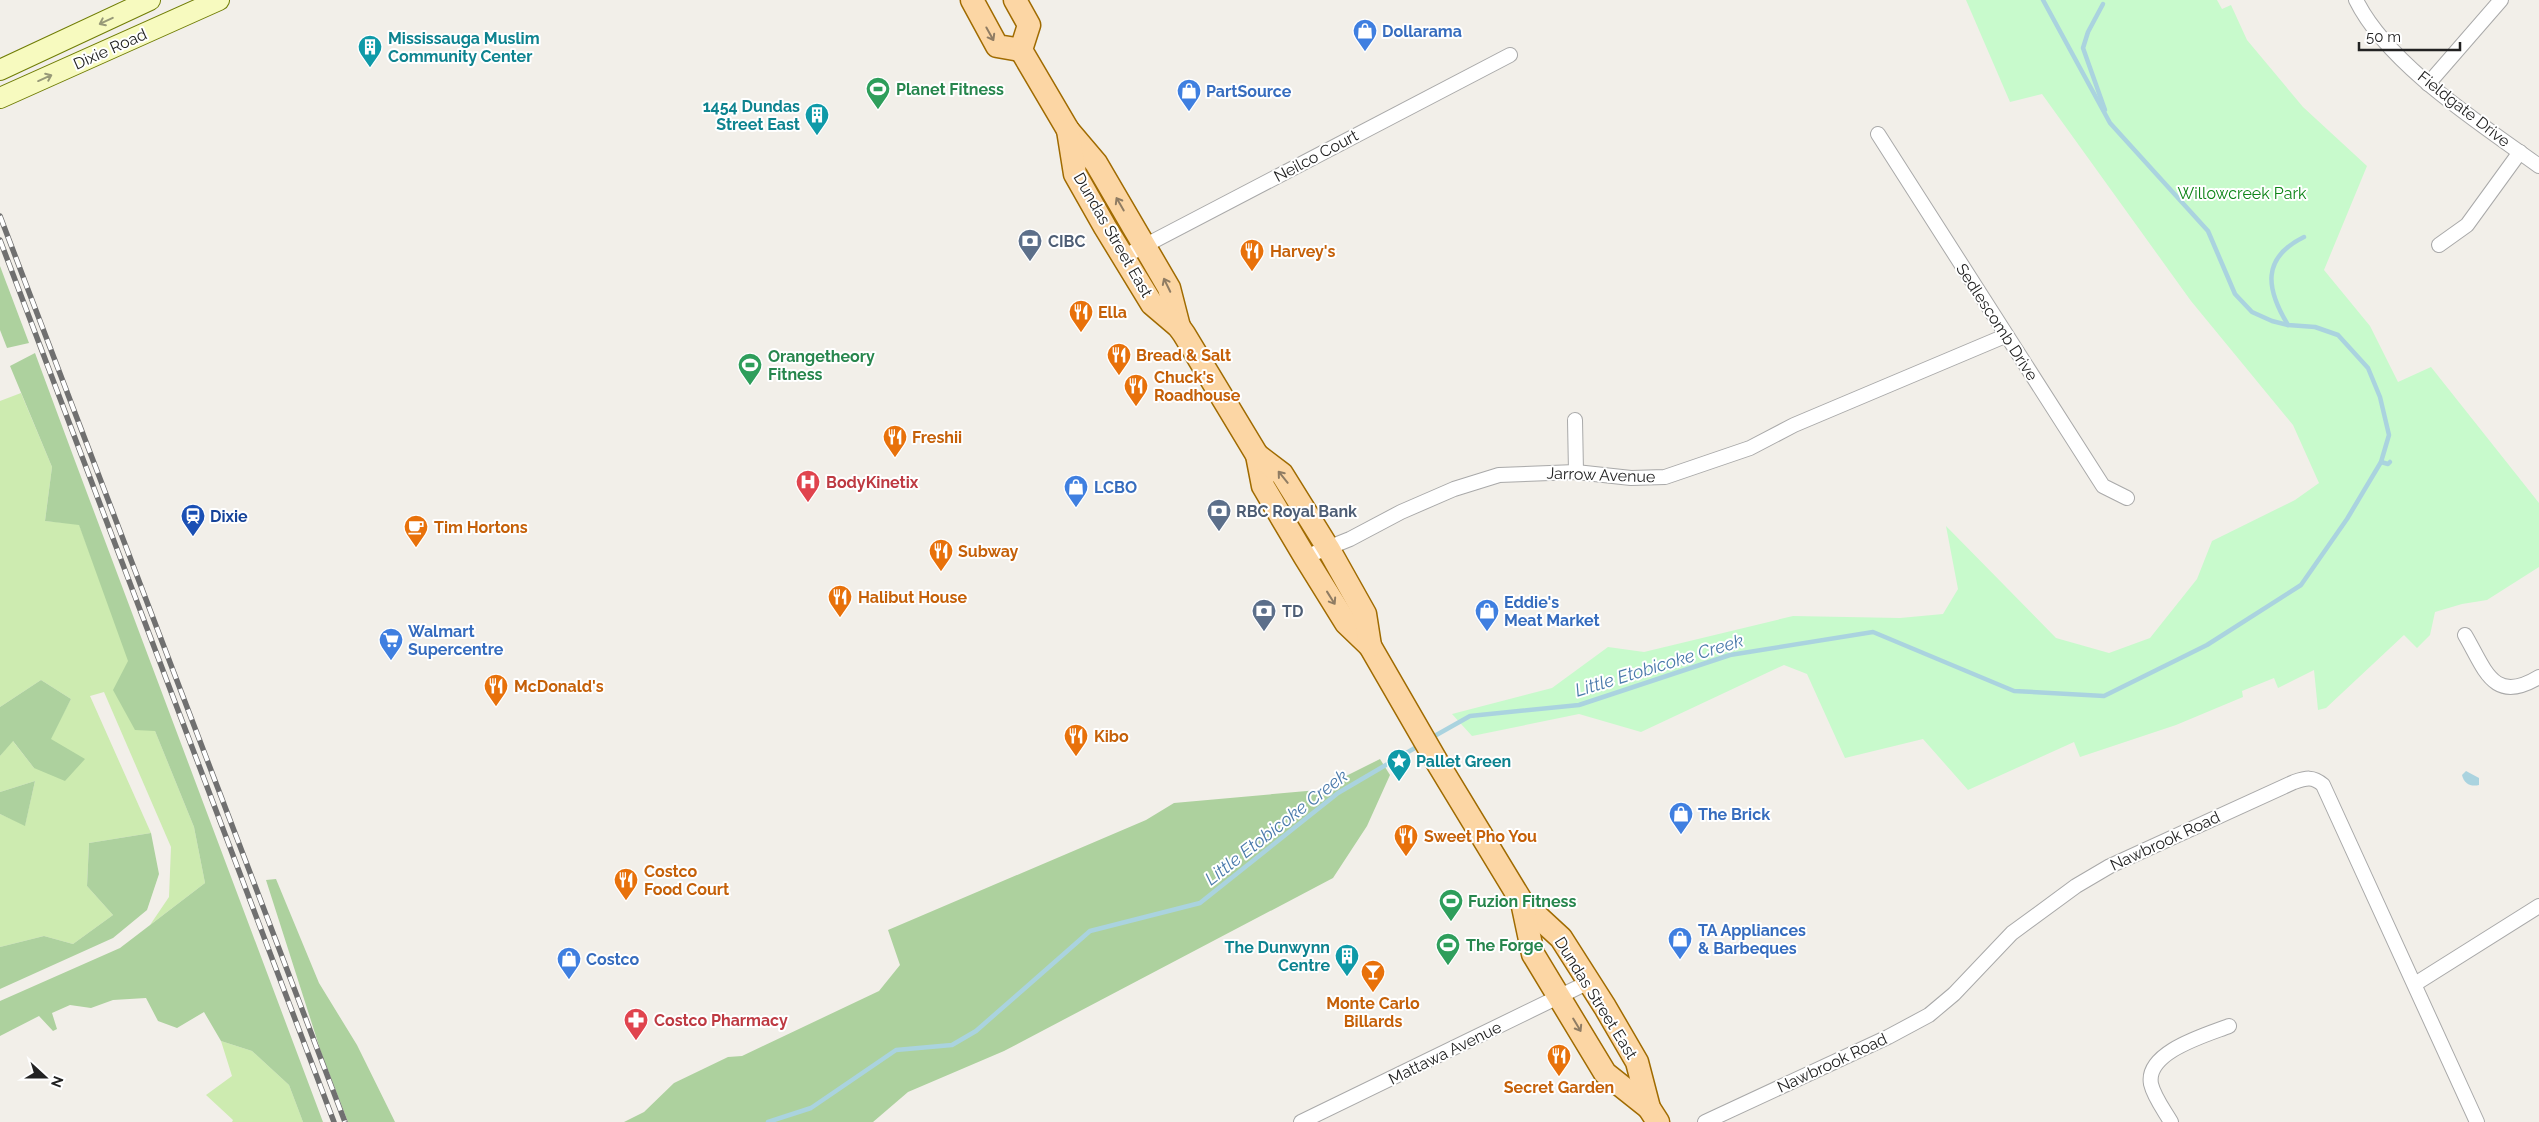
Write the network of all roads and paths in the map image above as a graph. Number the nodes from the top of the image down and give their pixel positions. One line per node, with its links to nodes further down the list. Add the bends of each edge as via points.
1 (150, 0): 9 (main road, Dixie Road, one-way to 9)
2 (219, 0): 11 (main road, Dixie Road, one-way to 2)
3 (972, 0): 7 (main road, one-way to 7, via 997,46)
4 (1015, 0): 7 (main road, via 1029,25)
5 (2356, 0): 10 (street, Fieldgate Drive, via 2391,50)
6 (2501, 0): 10 (street)
7 (1021, 50): 12 (main road, Dundas Street East)
8 (1510, 55): 17 (street, Neilco Court)
9 (0, 70)
10 (2428, 84): 14 (street, Fieldgate Drive)
11 (0, 98)
12 (1068, 130): 17 (main road, Dundas Street East, one-way to 12, via 1096,163); 18 (main road, Dundas Street East, via 1075,174)
13 (1878, 134): 20 (street, Sedlescomb Drive)
14 (2520, 152): 15 (street, Fieldgate Drive); 16 (street, via 2467,225)
15 (2539, 166)
16 (2439, 245)
17 (1145, 246): 18 (street, Neilco Court); 19 (main road, Dundas Street East, one-way to 17, via 1169,288)
18 (1122, 257): 19 (main road, Dundas Street East, via 1152,304)
19 (1179, 327): 22 (main road, Dundas Street East)
20 (2006, 336): 23 (street, Jarrow Avenue, via 1794,424 1750,448 1665,477 1631,478); 24 (street, Sedlescomb Drive, via 2103,486)
21 (1575, 420): 23 (street)
22 (1257, 455): 25 (main road, Dundas Street East, one-way to 22, via 1282,474); 26 (main road, Dundas Street East, via 1263,486)
23 (1576, 472): 25 (street, Jarrow Avenue, via 1499,475 1469,484)
24 (2127, 498)
25 (1328, 548): 26 (street, Jarrow Avenue); 28 (main road, Dundas Street East, via 1365,614)
26 (1305, 557): 28 (main road, Dundas Street East, one-way to 28, via 1346,623)
27 (2465, 635): 29 (street, via 2499,685 2516,688)
28 (1370, 646): 30 (main road, Dundas Street East)
29 (2539, 677)
30 (1522, 902): 32 (main road, Dundas Street East, via 1561,938); 34 (main road, Dundas Street East, via 1533,954)
31 (2539, 906): 33 (street)
32 (1589, 982): 34 (street, Mattawa Avenue); 36 (main road, Dundas Street East, via 1637,1062)
33 (2415, 984): 38 (street, Nawbrook Road, via 2323,785 2308,777 2096,874 2046,906 2012,933 1954,994 1929,1015); 40 (street, Nawbrook Road)
34 (1560, 998): 36 (main road, Dundas Street East, one-way to 36, via 1605,1073); 37 (street, Mattawa Avenue)
35 (2229, 1026): 39 (street, via 2167,1054 2155,1064 2151,1074 2152,1085)
36 (1654, 1115)
37 (1301, 1122)
38 (1705, 1122)
39 (2171, 1122)
40 (2477, 1122)

